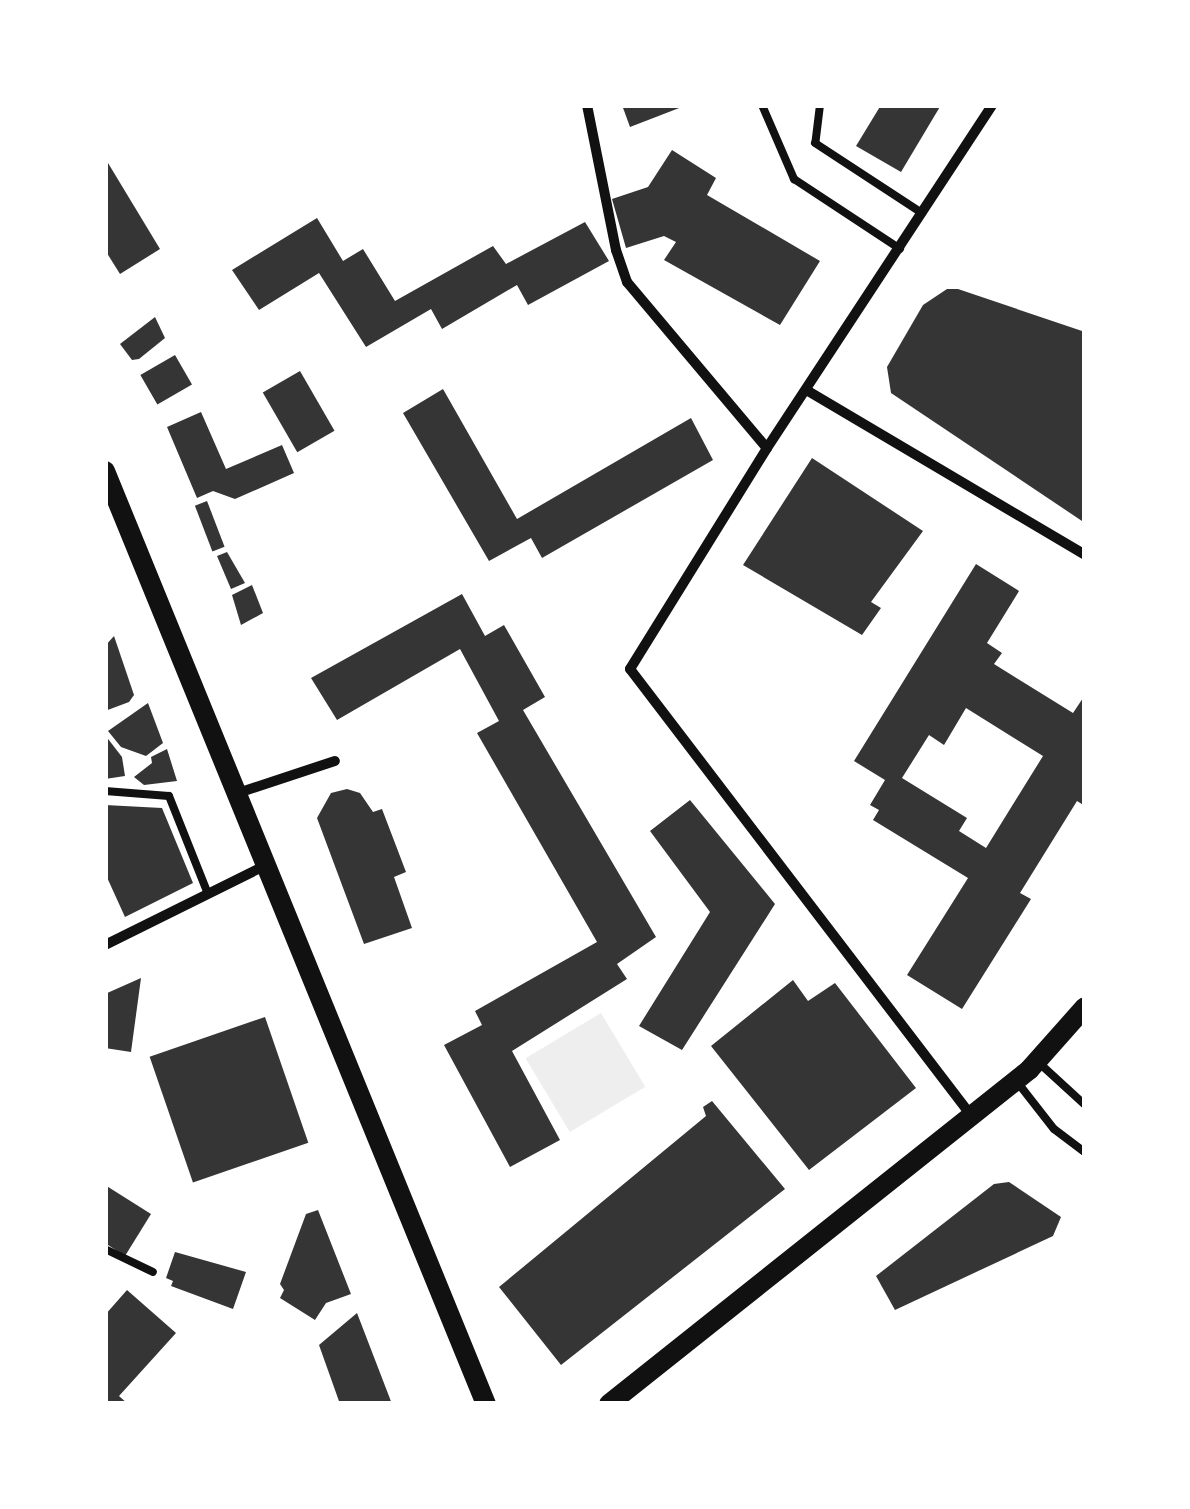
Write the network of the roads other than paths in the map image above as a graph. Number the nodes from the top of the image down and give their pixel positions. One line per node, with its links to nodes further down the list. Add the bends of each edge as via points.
1 (587, 105): 8 (street, via 627,282)
2 (762, 105): 6 (lane, via 794,179)
3 (820, 105): 5 (lane, via 815,144)
4 (992, 105): 5 (street)
5 (922, 213): 6 (street)
6 (900, 249): 7 (street)
7 (808, 392): 8 (street); 10 (street)
8 (767, 448): 21 (street, via 630,668)
9 (105, 470): 13 (main road)
10 (1085, 555)
11 (335, 761): 13 (street)
12 (105, 792): 15 (lane, via 169,796)
13 (238, 794): 14 (main road)
14 (266, 864): 15 (street); 25 (main road)
15 (208, 894): 16 (street)
16 (105, 945)
17 (1085, 1008): 18 (main road)
18 (1037, 1061): 19 (main road); 20 (lane)
19 (1016, 1080): 21 (main road); 22 (lane, via 1054,1129)
20 (1085, 1105)
21 (970, 1114): 26 (main road)
22 (1085, 1152)
23 (105, 1249): 24 (lane)
24 (153, 1272)
25 (486, 1404)
26 (609, 1404)

